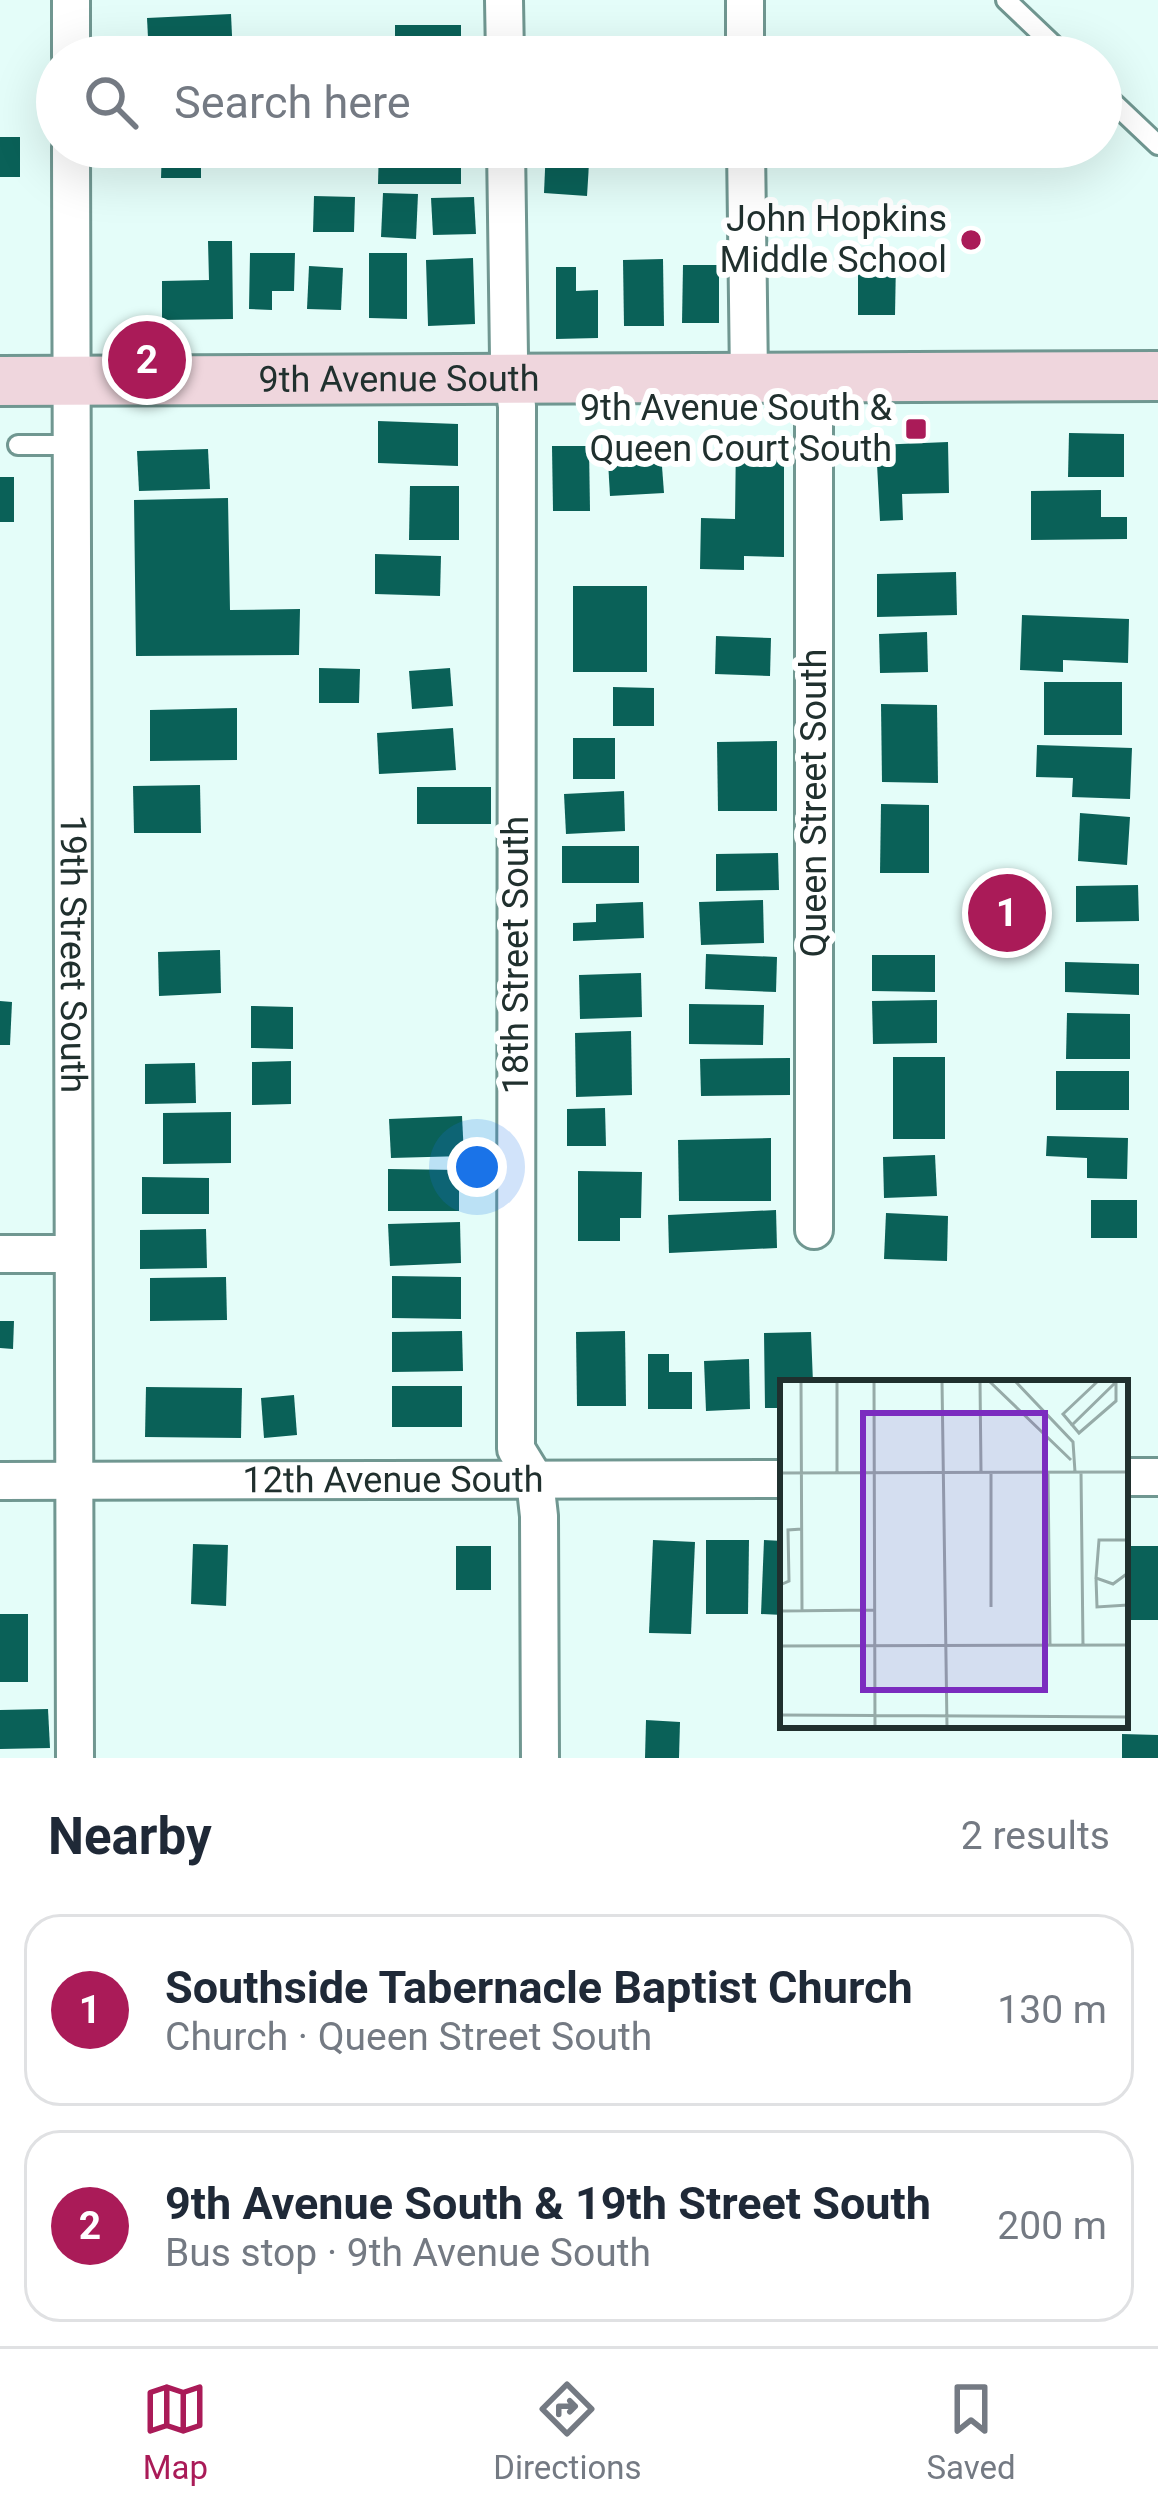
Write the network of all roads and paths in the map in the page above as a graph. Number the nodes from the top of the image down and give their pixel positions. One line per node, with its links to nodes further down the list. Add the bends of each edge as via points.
1 (71, 0): 5 (street)
2 (505, 0): 6 (street)
3 (745, 0): 7 (street)
4 (1006, 0): 8 (lane)
5 (71, 36)
6 (505, 36)
7 (745, 36)
8 (1044, 36)
9 (1122, 111): 10 (lane)
10 (1158, 145)
11 (71, 168): 17 (street, 19th Street South)
12 (506, 168): 18 (street, 18th Street South)
13 (746, 168): 14 (street)
14 (749, 376): 15 (street, 9th Avenue South); 18 (street, 9th Avenue South)
15 (814, 376): 16 (street, 9th Avenue South); 22 (street, Queen Street South)
16 (1158, 376)
17 (71, 380): 18 (street, 9th Avenue South); 19 (street, 9th Avenue South); 21 (street, 19th Street South)
18 (510, 380): 26 (street, 18th Street South, via 517,406 516,1449)
19 (0, 381)
20 (18, 445): 21 (lane)
21 (71, 445): 24 (street, 19th Street South)
22 (814, 1231)
23 (0, 1254): 24 (street)
24 (72, 1254): 28 (street, 19th Street South)
25 (780, 1479): 26 (street, 12th Avenue South)
26 (535, 1480): 28 (street, 12th Avenue South); 30 (street, 18th Street South)
27 (0, 1481): 28 (street, 12th Avenue South)
28 (74, 1481): 29 (street, 19th Street South)
29 (75, 1758)
30 (540, 1758)

